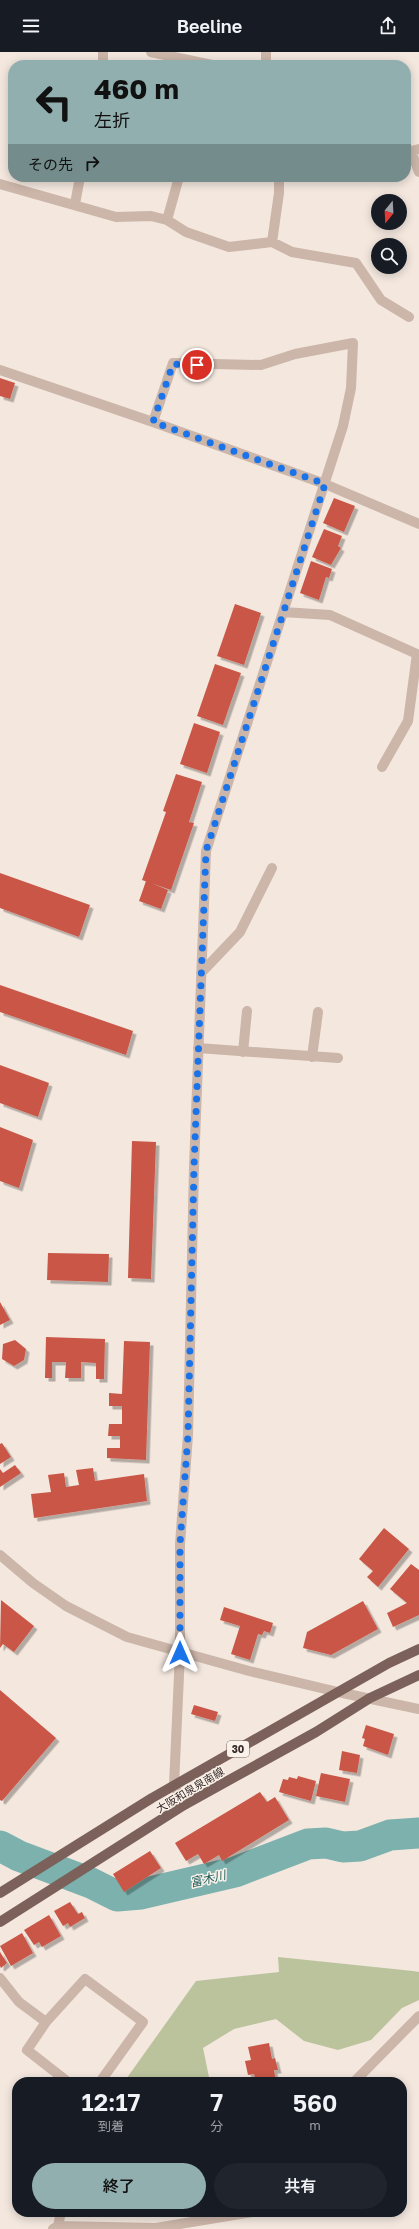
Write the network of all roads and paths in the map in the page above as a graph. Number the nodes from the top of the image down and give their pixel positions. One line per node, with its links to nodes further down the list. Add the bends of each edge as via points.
1 (151, 52): 2 (street)
2 (193, 56)
3 (419, 150): 4 (street, via 411,150)
4 (419, 172)
5 (79, 182): 9 (street)
6 (178, 182): 10 (street)
7 (279, 182): 11 (street)
8 (0, 184): 9 (street)
9 (75, 204): 10 (street, via 116,217 151,216)
10 (167, 220): 11 (street, via 186,232 228,247)
11 (272, 242): 12 (street, via 292,252 356,263 381,300)
12 (409, 317)
13 (0, 370): 14 (street)
14 (153, 422): 15 (street); 15 (street, via 173,364 261,365 295,354 353,343 348,407)
15 (325, 484): 16 (street); 17 (street)
16 (419, 524)
17 (283, 612): 18 (street, via 330,615 417,654 408,721); 20 (street, via 206,851)
18 (382, 767)
19 (272, 868): 20 (street, via 240,932)
20 (201, 973): 23 (street)
21 (247, 1011): 24 (street)
22 (318, 1012): 25 (street)
23 (198, 1048): 24 (street); 29 (street, via 188,1427 180,1544)
24 (243, 1052): 25 (street)
25 (312, 1056): 26 (street)
26 (338, 1058)
27 (0, 1554): 29 (street, via 33,1583 66,1606 127,1637)
28 (419, 1649): 31 (main road, 大阪和泉泉南線 / 30)
29 (180, 1653): 31 (street); 34 (street)
30 (419, 1675): 32 (main road, 大阪和泉泉南線 / 30)
31 (338, 1692): 32 (street); 34 (main road, 大阪和泉泉南線 / 30)
32 (370, 1698): 33 (street); 35 (main road, 大阪和泉泉南線 / 30, via 316,1732)
33 (419, 1708)
34 (174, 1785): 35 (street); 36 (main road, 大阪和泉泉南線 / 30)
35 (184, 1805): 37 (main road, 大阪和泉泉南線 / 30)
36 (0, 1893)
37 (0, 1922)
38 (0, 1978): 40 (street, via 19,2002)
39 (419, 2016): 43 (street)
40 (46, 2022): 41 (street, via 27,2050); 42 (street, via 85,1979 143,2022)
41 (62, 2077)
42 (104, 2077)
43 (359, 2077)
44 (59, 2217): 46 (street)
45 (222, 2217): 46 (street, via 156,2228)
46 (55, 2227)

